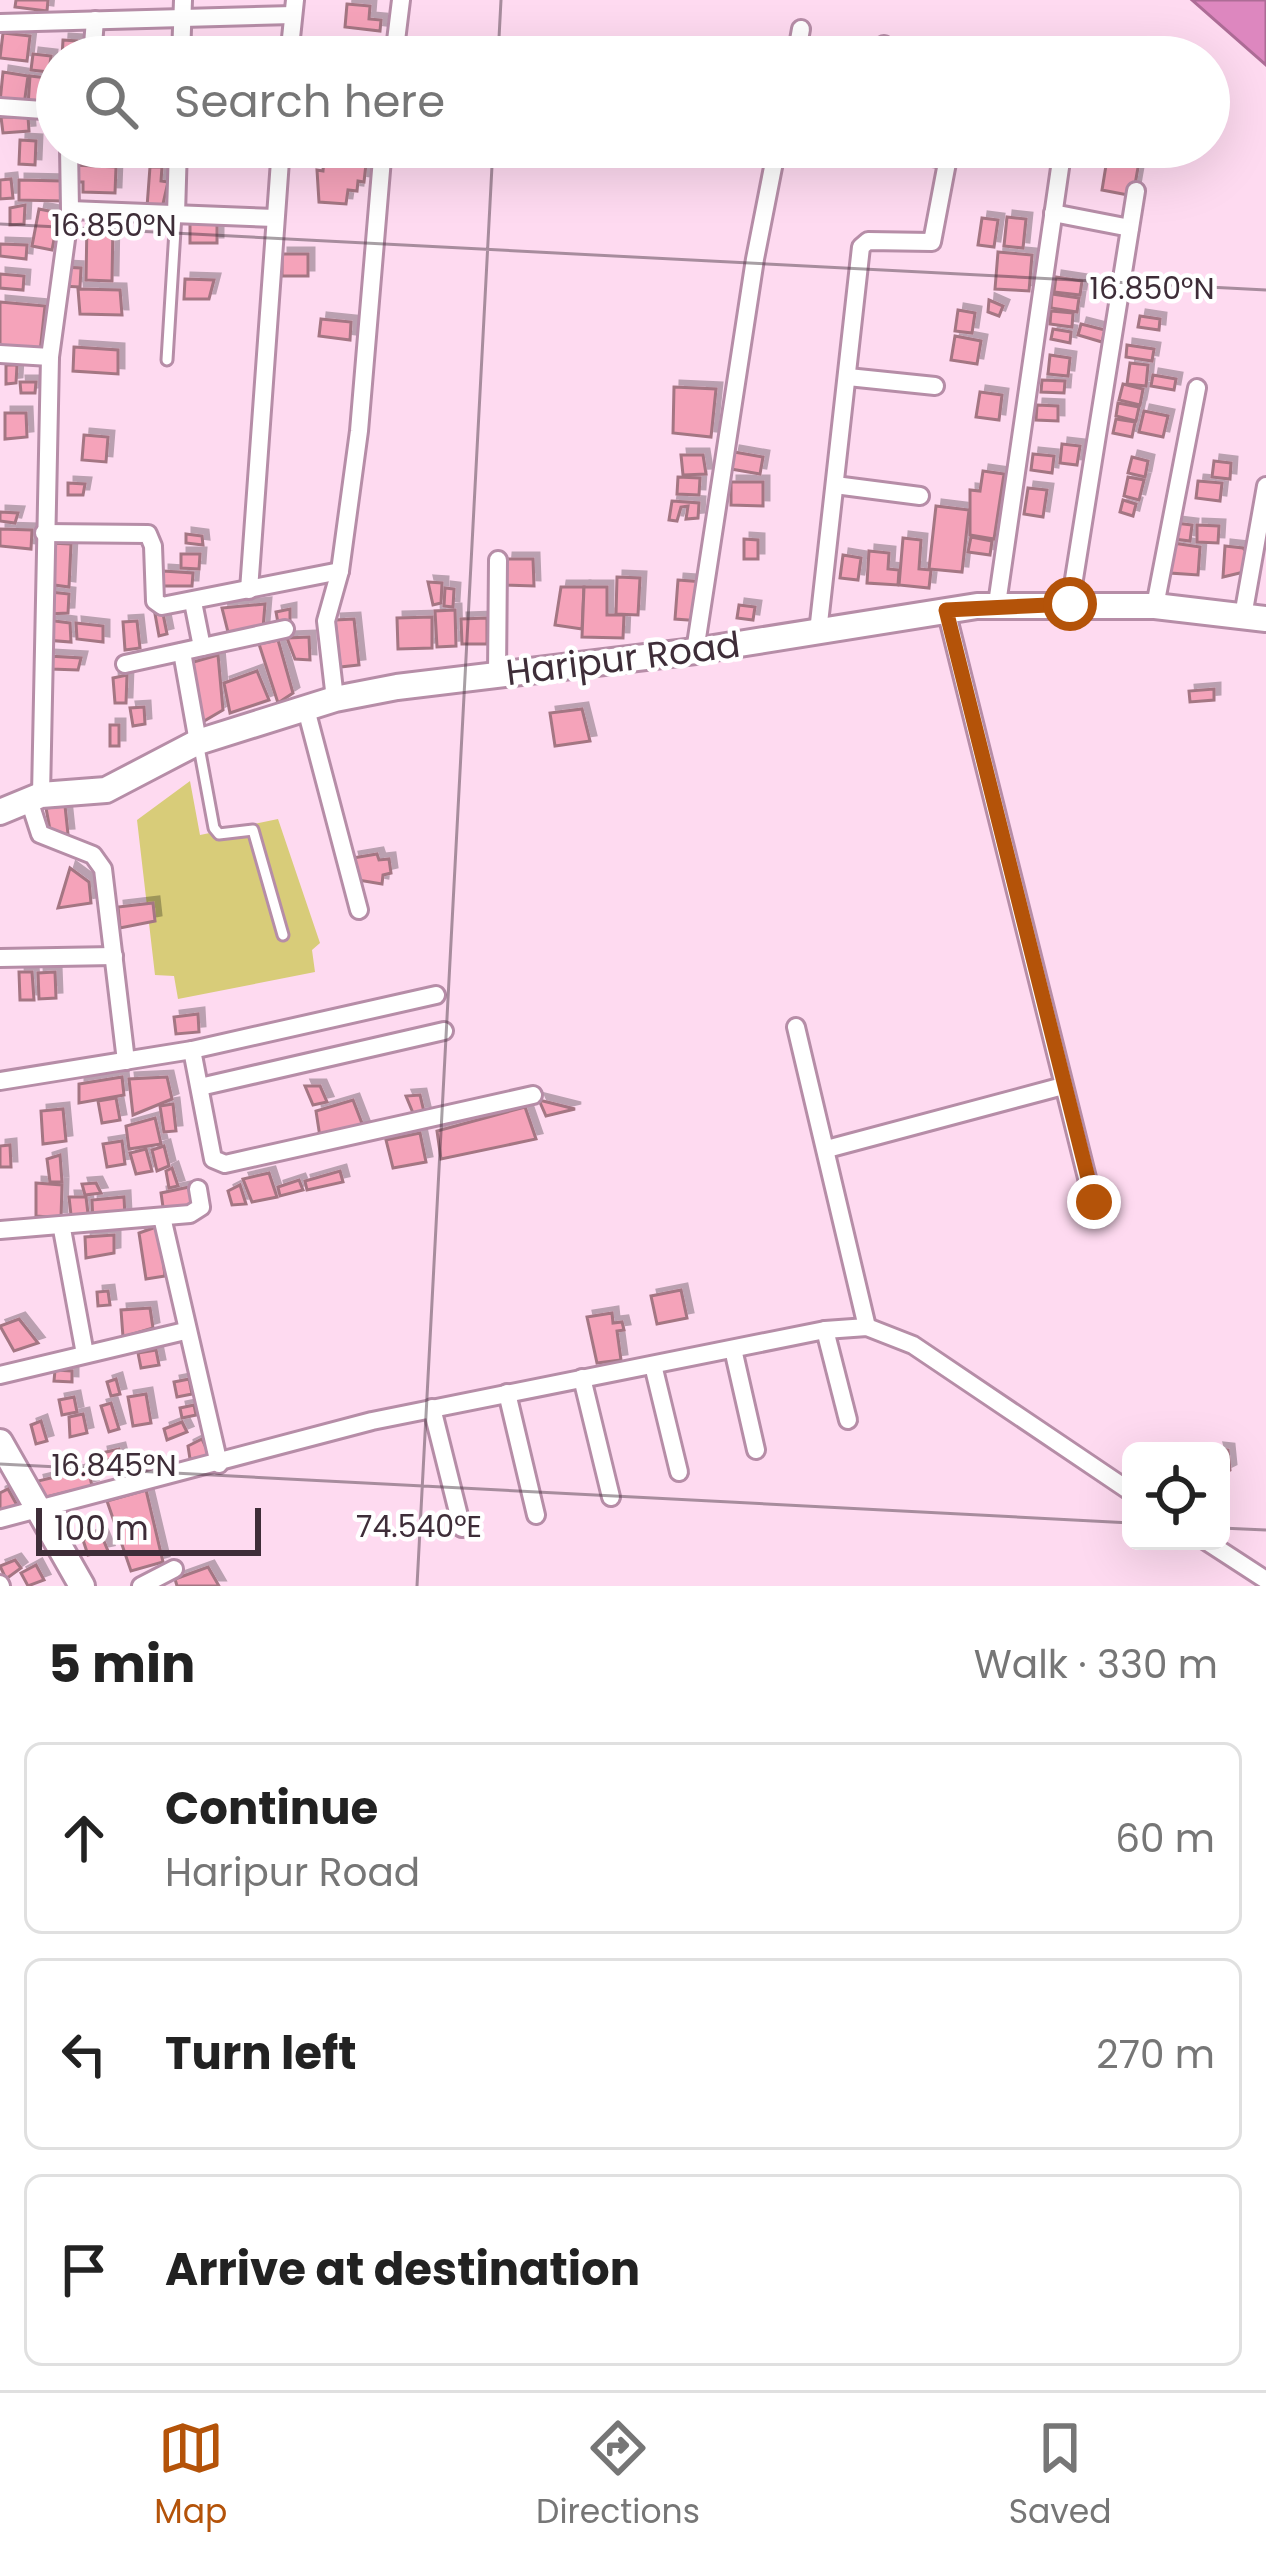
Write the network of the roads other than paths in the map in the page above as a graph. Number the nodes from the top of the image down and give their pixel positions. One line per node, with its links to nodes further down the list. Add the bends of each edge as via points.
1 (12, 0): 7 (street)
2 (96, 0): 6 (lane)
3 (401, 0): 10 (street)
4 (294, 7): 5 (street)
5 (183, 9): 6 (street)
6 (95, 20): 7 (street); 9 (street)
7 (5, 22)
8 (802, 29): 11 (street)
9 (94, 36)
10 (397, 36)
11 (800, 36)
12 (0, 107): 13 (street)
13 (36, 110)
14 (69, 168): 22 (street)
15 (177, 168): 24 (street)
16 (279, 168): 25 (street)
17 (381, 168): 38 (street)
18 (773, 168): 49 (street)
19 (946, 168): 30 (street, via 932,242 862,244)
20 (1060, 168): 23 (street)
21 (1136, 191): 26 (street)
22 (70, 210): 24 (street); 28 (street)
23 (1053, 213): 26 (street); 41 (street)
24 (176, 214): 25 (street); 29 (lane)
25 (275, 218): 39 (street)
26 (1130, 228): 42 (street)
27 (0, 354): 28 (street)
28 (50, 357): 36 (street)
29 (167, 360)
30 (848, 377): 31 (street); 33 (street)
31 (935, 386)
32 (1197, 388): 43 (street)
33 (835, 485): 35 (street); 47 (street)
34 (1266, 486): 45 (street)
35 (920, 496)
36 (44, 533): 40 (street, via 142,531 152,539 157,604); 56 (street)
37 (498, 560): 52 (street)
38 (340, 571): 39 (street); 53 (street, via 326,620)
39 (249, 590): 40 (street)
40 (193, 602): 48 (street)
41 (997, 604): 42 (street, Haripur Road); 44 (street, Haripur Road)
42 (1070, 604): 43 (street, Haripur Road)
43 (1155, 606): 45 (street, Haripur Road)
44 (946, 610): 47 (street, Haripur Road); 68 (street)
45 (1254, 617)
46 (285, 629): 48 (street)
47 (818, 632): 49 (street, Haripur Road)
48 (202, 647): 50 (street)
49 (695, 651): 52 (street, Haripur Road)
50 (182, 652): 51 (street); 55 (street)
51 (125, 664)
52 (497, 674): 53 (street, Haripur Road)
53 (335, 699): 54 (street, Haripur Road)
54 (306, 709): 55 (street, Haripur Road); 58 (street)
55 (199, 742): 56 (street, Haripur Road, via 118,786); 59 (lane, via 214,828 253,830)
56 (35, 798): 57 (street, Haripur Road); 60 (street, via 40,834 100,860)
57 (0, 812)
58 (359, 910)
59 (283, 935)
60 (114, 956): 61 (street); 66 (street)
61 (0, 958)
62 (436, 995): 65 (street)
63 (796, 1027): 71 (street)
64 (444, 1030): 69 (street)
65 (192, 1050): 66 (street); 69 (street)
66 (126, 1061): 67 (street)
67 (0, 1081)
68 (1063, 1085): 71 (street); 73 (street)
69 (200, 1087): 70 (street, via 213,1159 225,1164)
70 (533, 1095)
71 (826, 1148): 77 (street)
72 (198, 1189): 74 (street, via 196,1212)
73 (1094, 1202)
74 (162, 1216): 75 (street); 79 (street)
75 (62, 1229): 76 (street); 81 (street)
76 (0, 1230)
77 (867, 1327): 78 (street); 92 (street, via 913,1345)
78 (825, 1330): 80 (street); 87 (street)
79 (185, 1331): 81 (street); 90 (street)
80 (733, 1349): 82 (street); 89 (street)
81 (85, 1354): 83 (street)
82 (653, 1365): 84 (street); 91 (street)
83 (0, 1375)
84 (582, 1378): 85 (street); 93 (street)
85 (507, 1393): 86 (street); 95 (street)
86 (432, 1408): 90 (street); 97 (street)
87 (848, 1420)
88 (0, 1442): 94 (street)
89 (756, 1450)
90 (219, 1464): 94 (street)
91 (679, 1472)
92 (1122, 1486)
93 (611, 1497)
94 (39, 1506): 96 (street); 101 (street)
95 (536, 1515)
96 (0, 1519)
97 (462, 1528)
98 (1220, 1550): 100 (street)
99 (173, 1569): 102 (street)
100 (1266, 1580)
101 (82, 1586)
102 (141, 1586)

